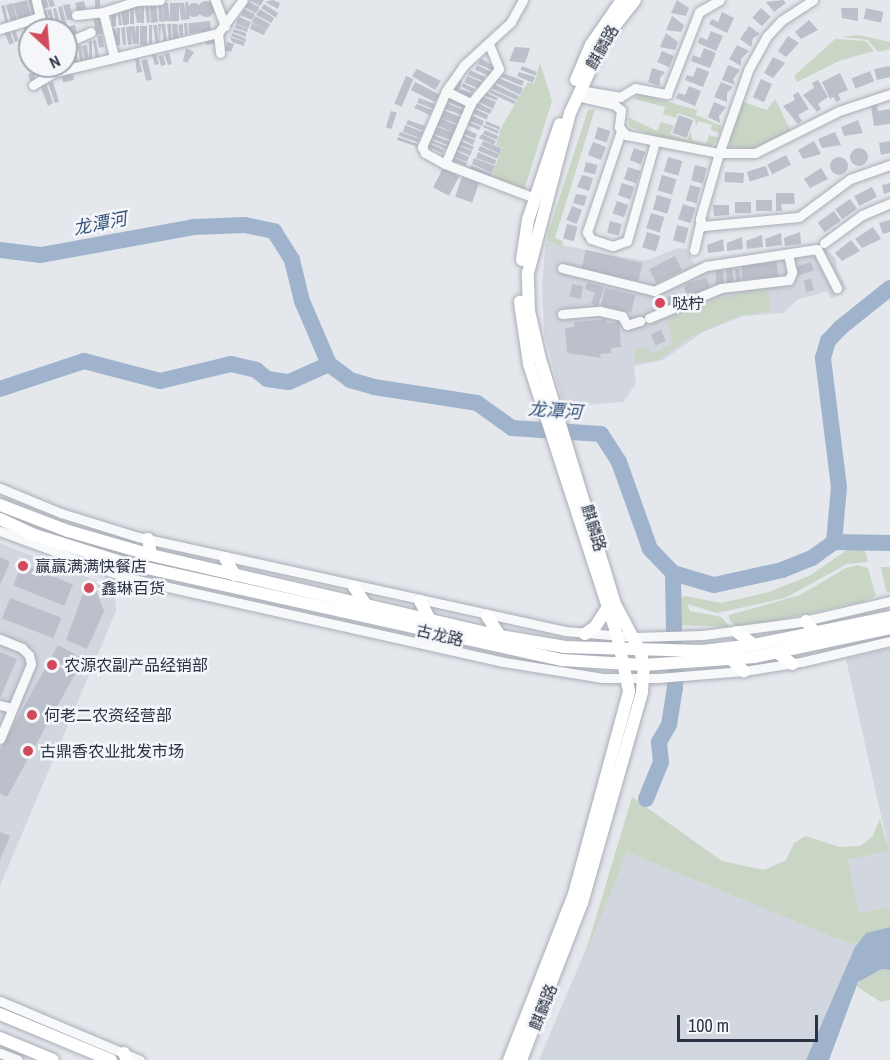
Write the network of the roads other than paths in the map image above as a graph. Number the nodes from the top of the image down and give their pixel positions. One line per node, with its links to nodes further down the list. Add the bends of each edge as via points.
1 (36, 0): 12 (street)
2 (160, 0): 10 (street, via 136,1)
3 (523, 0): 17 (street, via 511,22)
4 (622, 0): 34 (main road, 麒麟路, via 585,56)
5 (635, 0): 24 (main road, 麒麟路, via 605,38)
6 (720, 0): 26 (street, via 699,12 667,94 635,88)
7 (813, 0): 31 (street, via 781,21 767,36 749,68)
8 (240, 3): 9 (street); 14 (street)
9 (217, 4): 14 (street)
10 (103, 12): 11 (street); 19 (street)
11 (76, 15)
12 (39, 17): 13 (street)
13 (0, 29)
14 (222, 30): 18 (street); 19 (street)
15 (91, 32): 16 (street)
16 (78, 38)
17 (489, 44): 23 (street, via 464,65); 27 (street, via 499,69)
18 (220, 53)
19 (114, 57): 20 (street)
20 (78, 64)
21 (41, 78): 22 (street)
22 (33, 85)
23 (446, 91): 27 (street); 32 (street, via 422,147 428,156)
24 (578, 93): 26 (street); 28 (street); 43 (main road, 麒麟路, via 528,273 529,311)
25 (890, 94): 31 (street, via 839,111 755,153)
26 (627, 96): 28 (street)
27 (471, 103): 32 (street)
28 (621, 110): 29 (street)
29 (621, 131): 30 (street); 30 (street, via 587,232 591,239 613,246 627,241)
30 (656, 142): 31 (street)
31 (719, 153): 36 (street)
32 (445, 164): 34 (street)
33 (890, 165): 36 (street, via 850,179 798,217 710,226)
34 (534, 198): 43 (main road, 麒麟路, via 526,232 520,294 526,350 544,412)
35 (890, 203): 37 (street, via 862,215)
36 (699, 223): 38 (street)
37 (824, 243)
38 (694, 250)
39 (788, 255): 40 (street, via 706,266 654,291); 41 (street, via 817,249); 42 (street, via 792,272 789,280 721,288 627,325 622,316 600,311)
40 (562, 268)
41 (837, 288)
42 (562, 314)
43 (566, 459): 56 (main road, 麒麟路); 69 (main road, 麒麟路, via 615,604)
44 (0, 488): 48 (street, via 76,518)
45 (0, 505): 49 (main road, 古龙路, via 68,531)
46 (0, 519): 57 (main road, 古龙路, via 34,535 124,563)
47 (0, 531): 63 (street, via 128,578)
48 (148, 539): 49 (main road); 50 (street)
49 (151, 555): 51 (main road, 古龙路)
50 (225, 558): 51 (main road); 52 (street)
51 (235, 575): 55 (main road, 古龙路)
52 (354, 587): 53 (street); 55 (main road)
53 (420, 601): 58 (street); 60 (main road)
54 (890, 601): 61 (street)
55 (366, 605): 60 (main road, 古龙路)
56 (608, 607): 65 (main road, via 595,627); 67 (main road, 麒麟路)
57 (351, 615): 63 (main road); 73 (main road, 古龙路)
58 (487, 616): 65 (street); 68 (main road)
59 (890, 617): 66 (main road, 古龙路)
60 (430, 620): 68 (main road, 古龙路)
61 (806, 621): 64 (street); 66 (main road)
62 (890, 628): 76 (main road, 古龙路)
63 (357, 629): 79 (street)
64 (737, 632): 69 (street); 72 (main road)
65 (585, 633): 67 (street)
66 (816, 634): 72 (main road, 古龙路)
67 (617, 635): 69 (street); 74 (main road, 麒麟路)
68 (500, 636): 74 (main road, 古龙路)
69 (633, 637): 75 (main road, 麒麟路)
70 (0, 639): 87 (street, via 29,655 27,676)
71 (890, 641): 80 (street)
72 (754, 645): 77 (main road, 古龙路)
73 (488, 646): 79 (main road); 81 (main road, 古龙路, via 562,660)
74 (621, 651): 75 (main road, 古龙路); 81 (main road, 麒麟路)
75 (640, 651): 77 (main road, 古龙路); 82 (main road, 麒麟路)
76 (778, 653): 78 (main road, 古龙路); 80 (main road)
77 (684, 656): 78 (main road, 古龙路); 82 (main road, 古龙路, via 669,663)
78 (731, 659): 83 (main road)
79 (493, 660): 85 (street)
80 (792, 664): 83 (street)
81 (624, 665): 82 (main road, 古龙路); 85 (main road, 麒麟路)
82 (644, 665): 84 (main road, 麒麟路)
83 (744, 671): 84 (street)
84 (643, 678): 85 (street); 100 (main road, 麒麟路, via 595,864 563,958)
85 (627, 679): 99 (main road, 麒麟路, via 628,699 620,733 574,894)
86 (0, 705): 87 (street)
87 (12, 708): 88 (street)
88 (3, 723): 89 (street)
89 (0, 739)
90 (0, 1001): 94 (street)
91 (0, 1014): 97 (main road)
92 (0, 1038): 95 (main road)
93 (0, 1053): 96 (street)
94 (125, 1057): 98 (street)
95 (46, 1058)
96 (18, 1060)
97 (111, 1060)
98 (140, 1060)
99 (509, 1060)
100 (521, 1060)

